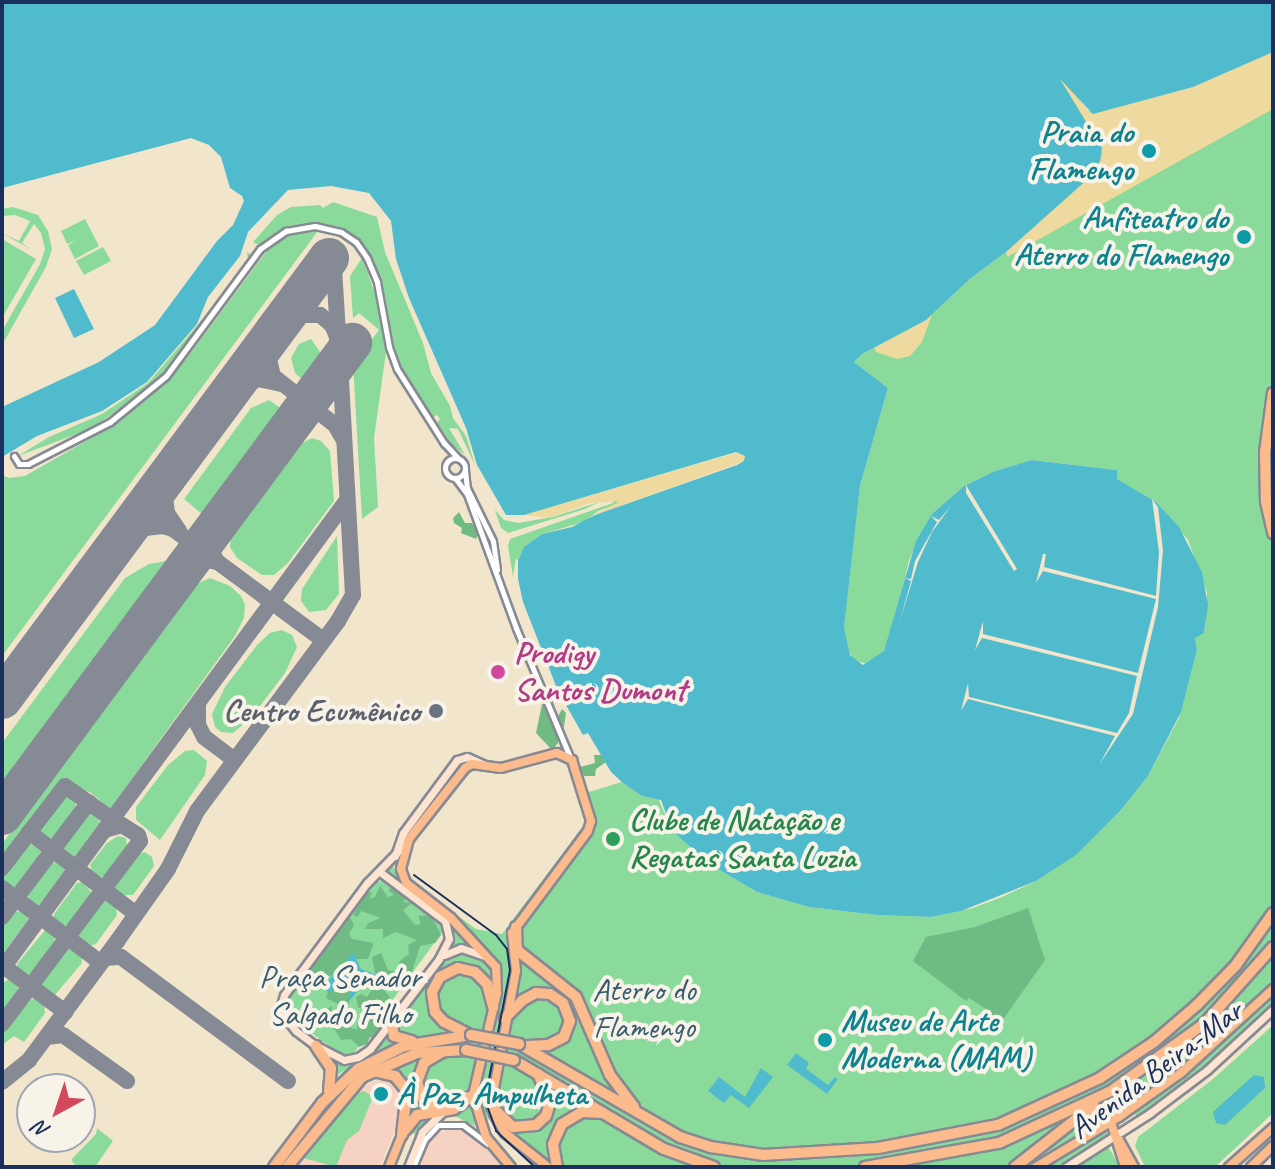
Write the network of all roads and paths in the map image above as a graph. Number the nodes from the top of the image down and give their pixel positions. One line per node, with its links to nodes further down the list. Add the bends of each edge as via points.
1 (1273, 393): 8 (highway, via 1265,452)
2 (444, 443): 3 (street, via 393,360 367,258 341,232 315,226 286,231 260,249 166,376 110,422 28,464 19,464); 4 (street); 5 (street)
3 (14, 456)
4 (458, 458): 5 (street); 6 (street)
5 (445, 464): 7 (street, via 445,472)
6 (465, 470): 7 (street); 9 (street, via 467,488 493,541)
7 (455, 478): 9 (street, via 467,494)
8 (1273, 533)
9 (498, 579): 10 (street)
10 (564, 742): 11 (street); 12 (street)
11 (557, 753): 12 (main road); 13 (main road)
12 (572, 760): 20 (main road, via 590,809 588,831)
13 (492, 768): 14 (main road, via 465,768); 15 (street, via 469,758 457,760 403,833)
14 (409, 839): 15 (street); 22 (main road, via 401,863 404,881 451,918)
15 (394, 858): 16 (street)
16 (380, 872): 17 (street); 18 (street)
17 (372, 878): 18 (street); 32 (street, via 284,995 286,1021)
18 (390, 878): 23 (street, via 447,923 449,939)
19 (1273, 913): 43 (highway, via 1218,985 1154,1042 1080,1089 998,1125 878,1148 763,1155 711,1147)
20 (516, 927): 27 (main road, via 510,940 516,971); 43 (highway, via 517,950 576,997 610,1075)
21 (1273, 947): 36 (highway, via 1215,1014)
22 (488, 957): 23 (street, via 458,948); 25 (main road, via 498,978)
23 (439, 959): 28 (street)
24 (1273, 989): 44 (main road, Avenida Beira-Mar, via 1210,1050)
25 (493, 1007): 29 (highway, via 487,984 475,972 458,968 440,977 432,992 435,1012); 38 (main road)
26 (1273, 1009): 47 (street, Avenida Beira-Mar, via 1207,1070)
27 (505, 1018): 31 (highway, via 536,993 553,995 566,1006 569,1028 561,1040); 40 (main road)
28 (391, 1021): 30 (highway, via 394,1036); 32 (street, via 358,1057 344,1060)
29 (470, 1035): 30 (highway); 31 (highway, bridge)
30 (422, 1041): 39 (highway, via 366,1064)
31 (520, 1045): 43 (highway)
32 (316, 1046): 39 (highway, via 332,1075)
33 (449, 1049): 34 (highway, bridge, via 514,1060); 35 (highway, via 417,1053); 41 (highway, via 424,1063 417,1082 423,1099)
34 (535, 1069): 40 (highway, via 549,1097 539,1123 513,1127); 42 (highway)
35 (371, 1071): 46 (highway, via 391,1074 405,1087); 51 (highway, via 348,1090)
36 (1130, 1080): 37 (highway); 44 (highway, via 1115,1102)
37 (1111, 1091): 58 (highway, via 999,1143); 59 (highway)
38 (473, 1095): 41 (highway); 49 (main road)
39 (322, 1103): 50 (highway)
40 (492, 1107): 55 (main road, via 505,1133)
41 (445, 1110): 46 (highway, via 417,1115); 53 (street, via 422,1132)
42 (606, 1114): 56 (highway, via 586,1111 562,1124 553,1144); 57 (highway, via 664,1149)
43 (644, 1117)
44 (1111, 1122): 47 (main road); 60 (main road, Avenida Beira-Mar)
45 (1273, 1128): 64 (main road)
46 (402, 1135): 52 (main road)
47 (1116, 1136): 61 (street, Avenida Beira-Mar); 62 (main road); 63 (main road)
48 (1273, 1146): 65 (main road)
49 (493, 1149): 53 (street, via 468,1127 445,1123 428,1134); 54 (main road)
50 (274, 1167)
51 (287, 1167)
52 (389, 1167)
53 (410, 1167)
54 (511, 1167)
55 (548, 1167)
56 (557, 1167)
57 (714, 1167)
58 (865, 1167)
59 (1015, 1167)
60 (1036, 1167)
61 (1066, 1167)
62 (1125, 1167)
63 (1134, 1167)
64 (1229, 1167)
65 (1251, 1167)

